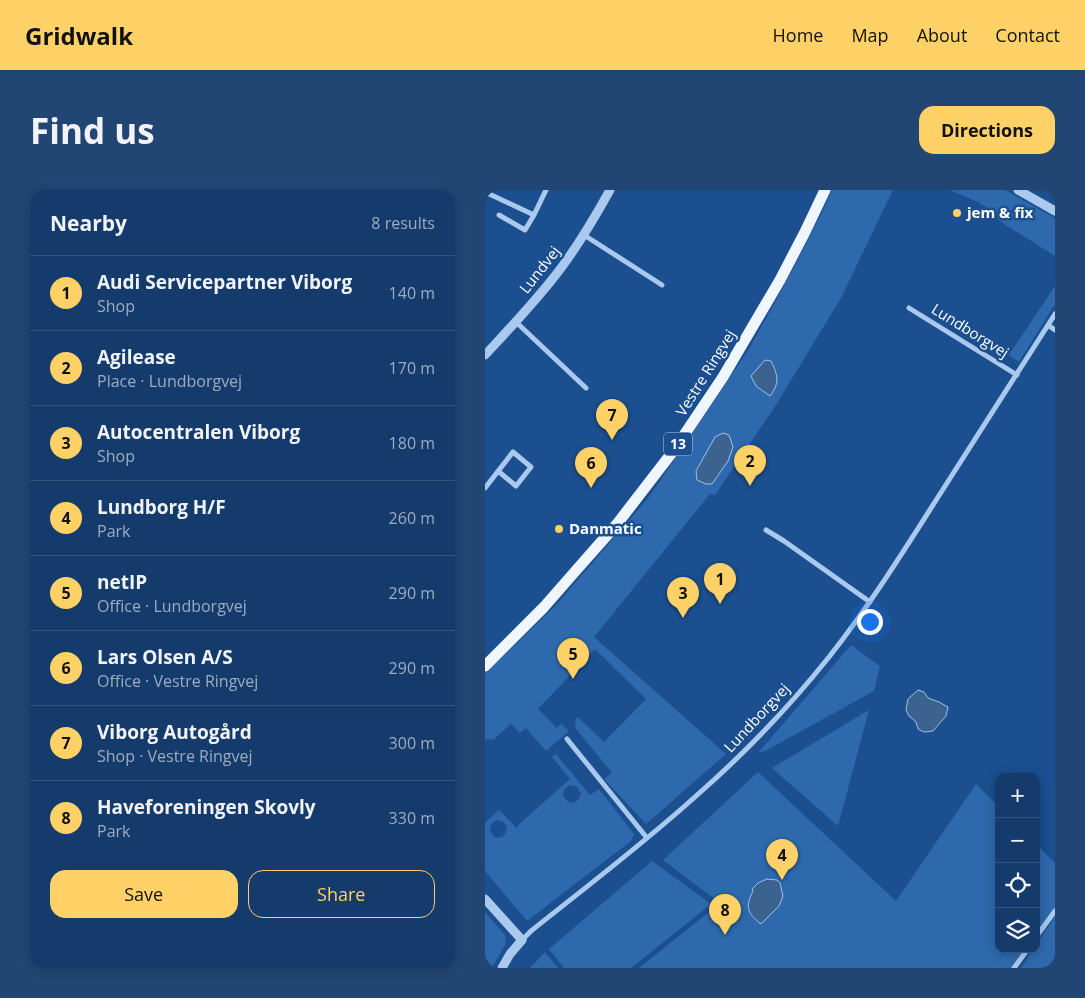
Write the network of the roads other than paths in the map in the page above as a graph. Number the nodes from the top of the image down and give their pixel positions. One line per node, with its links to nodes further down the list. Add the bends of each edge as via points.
1 (547, 190): 8 (street)
2 (609, 190): 9 (street, Lundvej)
3 (825, 190): 23 (main road, Vestre Ringvej / 13, via 780,280 723,377 674,450 617,524 544,607)
4 (1018, 190): 6 (street)
5 (485, 192): 8 (street)
6 (1055, 211)
7 (499, 215): 8 (street, via 525,230)
8 (534, 215)
9 (584, 235): 10 (street); 13 (street, Lundvej)
10 (662, 284)
11 (909, 308): 17 (street, Lundborgvej)
12 (1055, 314): 14 (street, Lundborgvej)
13 (516, 322): 16 (street, Lundvej); 18 (street)
14 (1048, 325): 15 (street); 17 (street, Lundborgvej)
15 (1055, 330)
16 (485, 354)
17 (1017, 374): 22 (street, Lundborgvej)
18 (586, 388)
19 (498, 471): 19 (street, via 516,486 531,467 513,452); 20 (street)
20 (485, 488)
21 (766, 530): 22 (street)
22 (870, 602): 25 (street, Lundborgvej, via 780,714 696,797)
23 (485, 666)
24 (567, 739): 25 (street)
25 (647, 838): 29 (street, Lundborgvej)
26 (485, 898): 29 (street)
27 (1055, 911): 28 (street)
28 (1040, 932)
29 (522, 940): 31 (street)
30 (1025, 953): 32 (street)
31 (502, 968)
32 (1014, 968)

